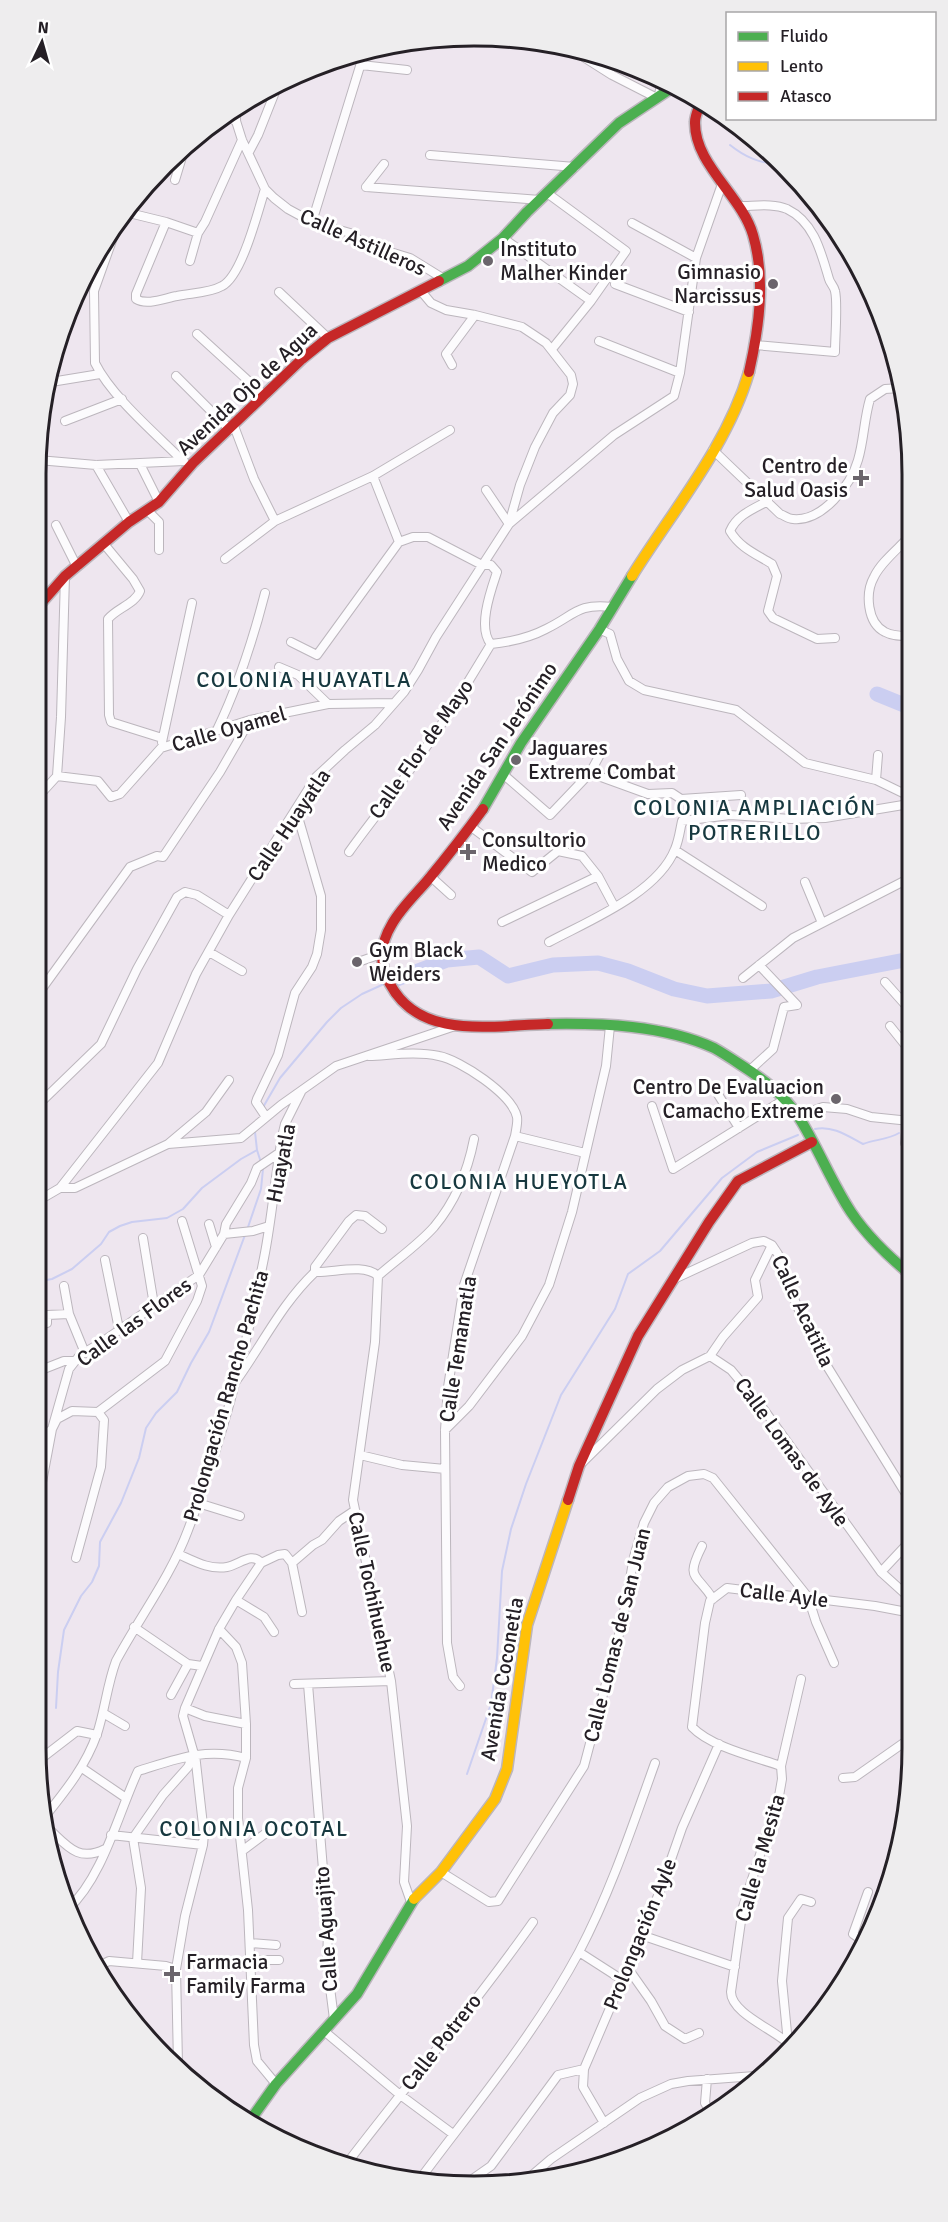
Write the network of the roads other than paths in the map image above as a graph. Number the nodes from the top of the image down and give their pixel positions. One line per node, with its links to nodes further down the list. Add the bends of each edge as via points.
1 (362, 61): 3 (street)
2 (595, 64): 5 (street, via 612,75)
3 (361, 65): 4 (street); 22 (street)
4 (407, 70)
5 (658, 92): 14 (street, Avenida Ojo de Agua, via 619,123)
6 (273, 97): 10 (street)
7 (697, 110): 16 (street, Avenida San Jerónimo, via 696,139)
8 (236, 121): 9 (street, Calle Astilleros)
9 (242, 140): 10 (street, Calle Astilleros); 24 (street)
10 (249, 152): 17 (street, Calle Astilleros)
11 (430, 155): 14 (street)
12 (180, 165): 15 (street)
13 (384, 165): 18 (street, via 366,187)
14 (575, 167): 18 (street, Avenida Ojo de Agua)
15 (175, 180)
16 (722, 184): 19 (street, Avenida San Jerónimo); 27 (street)
17 (265, 189): 21 (street, via 239,267 231,278 222,286 140,302 136,294); 22 (street, Calle Astilleros, via 288,209)
18 (543, 196): 25 (street, Avenida Ojo de Agua); 33 (street, via 626,251)
19 (740, 206): 39 (street, Avenida San Jerónimo, via 753,231 758,263); 39 (street, via 770,205 801,218 812,231 835,289 834,352)
20 (135, 214): 21 (street)
21 (166, 222): 24 (street)
22 (312, 222): 29 (street, Calle Astilleros, via 410,258)
23 (632, 223): 27 (street)
24 (198, 233): 28 (street)
25 (503, 238): 29 (street, Avenida Ojo de Agua, via 468,266); 33 (street)
26 (106, 256): 43 (street, via 94,291 95,363)
27 (696, 258): 34 (street)
28 (190, 261)
29 (444, 279): 31 (street, Avenida Ojo de Agua)
30 (615, 284): 34 (street)
31 (422, 291): 35 (street, Calle Huayatla, via 431,303 446,310); 37 (street, Avenida Ojo de Agua)
32 (279, 292): 37 (street)
33 (591, 301): 40 (street)
34 (689, 312): 42 (street)
35 (475, 315): 40 (street, Calle Huayatla, via 522,327); 41 (street, via 446,354)
36 (197, 334): 47 (street)
37 (328, 338): 47 (street, Avenida Ojo de Agua)
38 (599, 341): 42 (street)
39 (756, 345): 52 (street, Avenida San Jerónimo, via 741,394)
40 (552, 349): 64 (street, Calle Huayatla, via 573,384 570,395 553,413 535,447)
41 (452, 364)
42 (680, 373): 64 (street, via 674,396 614,435)
43 (100, 374): 45 (street); 48 (street)
44 (176, 376): 50 (street)
45 (57, 381)
46 (892, 389): 59 (street, via 870,399 853,474 827,506 810,517 792,519 780,514)
47 (265, 396): 50 (street, Avenida Ojo de Agua)
48 (122, 399): 49 (street); 54 (street)
49 (65, 421)
50 (232, 428): 54 (street, Avenida Ojo de Agua); 62 (street)
51 (450, 430): 57 (street)
52 (713, 450): 59 (street); 77 (street, Avenida San Jerónimo)
53 (46, 461): 56 (street)
54 (188, 462): 55 (street); 60 (street, Avenida Ojo de Agua)
55 (140, 464): 56 (street); 60 (street)
56 (96, 465): 63 (street)
57 (373, 476): 62 (street); 66 (street)
58 (486, 489): 64 (street)
59 (768, 501): 80 (street, via 745,513 730,531 741,546 772,564 777,576 768,611 773,618 817,639)
60 (159, 502): 61 (street, Avenida Ojo de Agua)
61 (147, 510): 63 (street, Avenida Ojo de Agua); 69 (street, via 159,522)
62 (275, 521): 70 (street)
63 (129, 522): 67 (street, Avenida Ojo de Agua)
64 (509, 524): 71 (street, Calle Huayatla)
65 (56, 525): 72 (street)
66 (399, 542): 71 (street, via 428,537); 81 (street, via 317,655)
67 (104, 544): 72 (street, Avenida Ojo de Agua); 88 (street, via 140,591 138,597 108,619 111,722)
68 (902, 545): 79 (street, via 874,575 868,600 872,617 884,632)
69 (159, 550)
70 (225, 559)
71 (482, 565): 82 (street, via 491,565 497,572 485,633); 84 (street, Calle Huayatla)
72 (77, 567): 73 (street, Avenida Ojo de Agua)
73 (64, 576): 75 (street, Avenida Ojo de Agua); 94 (street)
74 (265, 593): 87 (street, via 252,643)
75 (46, 597)
76 (192, 603): 88 (street)
77 (612, 607): 78 (street, Avenida San Jerónimo); 82 (street, via 590,606 530,637)
78 (599, 629): 93 (street, Avenida San Jerónimo, via 520,744); 95 (street, via 610,634 629,681 644,690 736,710 805,763)
79 (902, 636)
80 (835, 638)
81 (291, 642)
82 (491, 644): 103 (street, Calle Flor de Mayo, via 409,772)
83 (279, 667): 85 (street, via 298,675)
84 (394, 703): 85 (street, Calle Oyamel); 100 (street, Calle Huayatla, via 316,777)
85 (328, 704): 86 (street, Calle Oyamel)
86 (250, 720): 87 (street, Calle Oyamel); 121 (street, via 164,857 130,867)
87 (217, 730): 89 (street, Calle Oyamel)
88 (162, 738): 89 (street)
89 (161, 748): 94 (street, Calle Oyamel, via 120,794 111,797 98,781)
90 (603, 749): 92 (street)
91 (878, 755): 95 (street)
92 (591, 773): 93 (street, via 550,815); 98 (street, via 648,794 672,793 681,799)
93 (504, 775): 101 (street, Avenida San Jerónimo)
94 (57, 776): 96 (street)
95 (876, 780): 97 (street)
96 (46, 788)
97 (902, 793)
98 (741, 795)
99 (902, 805): 102 (street, via 825,818 730,815 682,821)
100 (296, 810): 111 (street, Calle Huayatla); 137 (street, via 321,896 321,930 315,961 295,993 278,1055 256,1102)
101 (470, 826): 104 (street, Avenida San Jerónimo); 105 (street, via 532,872 558,851 582,856)
102 (675, 850): 109 (street, via 658,875); 110 (street)
103 (349, 852)
104 (430, 876): 108 (street); 116 (street, Avenida San Jerónimo, via 395,919)
105 (598, 876): 109 (street); 112 (street)
106 (805, 882): 113 (street)
107 (902, 882): 113 (street)
108 (452, 895)
109 (614, 906): 114 (street)
110 (762, 906)
111 (228, 915): 115 (street, Calle Huayatla); 133 (street, via 197,895 185,892 177,897 101,1044)
112 (502, 922)
113 (822, 923): 118 (street, via 792,938)
114 (549, 942)
115 (209, 952): 119 (street); 146 (street, Calle Huayatla, via 158,1063)
116 (381, 954): 117 (street); 124 (street, via 389,980 402,1002 417,1015)
117 (361, 961)
118 (761, 966): 120 (street); 129 (street, via 796,1003 784,1007 773,1048)
119 (242, 970)
120 (743, 978)
121 (46, 982)
122 (885, 982): 123 (street)
123 (902, 1001)
124 (456, 1026): 125 (street); 128 (street)
125 (610, 1026): 129 (street, via 680,1037 714,1049); 145 (street, via 606,1066)
126 (890, 1026): 127 (street)
127 (902, 1041)
128 (369, 1056): 132 (street, via 336,1066); 140 (street, Calle Temamatla, via 440,1056 466,1066 512,1107 517,1118)
129 (750, 1070): 134 (street)
130 (229, 1080): 143 (street, via 206,1112)
131 (714, 1088): 139 (street)
132 (301, 1092): 137 (street); 144 (street, Huayatla, via 285,1124)
133 (46, 1097)
134 (784, 1099): 136 (street); 139 (street)
135 (652, 1106): 139 (street, via 673,1168)
136 (798, 1116): 138 (street, via 823,1107); 142 (street)
137 (266, 1117): 143 (street, via 241,1138)
138 (902, 1120)
139 (739, 1128)
140 (515, 1136): 145 (street); 174 (street, Calle Temamatla, via 464,1285)
141 (474, 1139): 160 (street, via 465,1175 442,1216)
142 (812, 1142): 157 (street, via 852,1212); 161 (street, Avenida Coconetla, via 738,1182)
143 (168, 1144): 146 (street, via 75,1188)
144 (279, 1153): 151 (street, Huayatla); 152 (street, Calle las Flores, via 257,1168)
145 (585, 1153): 174 (street, via 549,1285 522,1336 469,1406)
146 (60, 1188): 147 (street)
147 (46, 1196)
148 (182, 1221): 159 (street)
149 (209, 1224): 155 (street)
150 (382, 1229): 158 (street, via 365,1216 356,1215 330,1245)
151 (268, 1231): 152 (street); 171 (street, Prolongación Rancho Pachita)
152 (224, 1234): 155 (street, Calle las Flores)
153 (143, 1238): 163 (street)
154 (772, 1245): 161 (street, Calle Acatitla, via 764,1241 752,1243); 168 (street, via 755,1280 758,1297); 181 (street, Calle Acatitla, via 814,1345)
155 (216, 1247): 159 (street, Calle las Flores)
156 (105, 1260): 166 (street)
157 (902, 1268)
158 (315, 1272): 160 (street, via 359,1270); 171 (street, via 293,1295)
159 (199, 1275): 163 (street, Calle las Flores); 172 (street, via 202,1286 197,1301 165,1361)
160 (378, 1276): 177 (street, Calle Tochihuehue, via 375,1342)
161 (671, 1281): 179 (street, Avenida Coconetla, via 638,1336)
162 (64, 1286): 164 (street)
163 (154, 1305): 166 (street, Calle las Flores)
164 (69, 1314): 165 (street, via 47,1315); 167 (street)
165 (46, 1323)
166 (118, 1329): 167 (street, Calle las Flores)
167 (85, 1353): 169 (street, Calle las Flores)
168 (710, 1356): 179 (street, via 657,1389); 191 (street, Calle Lomas de Ayle, via 731,1370 762,1407)
169 (74, 1361): 170 (street); 173 (street, Calle las Flores)
170 (46, 1368)
171 (234, 1384): 182 (street, Prolongación Rancho Pachita)
172 (98, 1412): 173 (street, via 72,1411 57,1419); 188 (street, via 104,1420 101,1467)
173 (52, 1429): 175 (street); 176 (street, Calle las Flores)
174 (445, 1430): 180 (street, Calle Temamatla)
175 (46, 1434)
176 (47, 1453): 178 (street, Calle las Flores)
177 (360, 1455): 180 (street, via 402,1465); 183 (street, Calle Tochihuehue)
178 (46, 1458)
179 (579, 1466): 233 (street, Avenida Coconetla, via 527,1624 507,1769 495,1798)
180 (445, 1469): 208 (street, Calle Temamatla, via 447,1643 453,1677)
181 (902, 1487)
182 (198, 1503): 184 (street); 187 (street, Prolongación Rancho Pachita)
183 (354, 1511): 190 (street); 205 (street, Calle Tochihuehue)
184 (240, 1516)
185 (702, 1546): 194 (street, via 692,1573)
186 (902, 1550): 191 (street)
187 (178, 1554): 189 (street, via 217,1569 251,1557); 198 (street, Prolongación Rancho Pachita)
188 (76, 1558)
189 (261, 1563): 190 (street, via 285,1554); 195 (street)
190 (292, 1563): 196 (street)
191 (881, 1572): 192 (street, Calle Lomas de Ayle)
192 (902, 1591)
193 (808, 1598): 194 (street, Calle Ayle, via 727,1588); 197 (street, Calle Ayle); 201 (street); 233 (street, Calle Lomas de San Juan, via 713,1478 704,1474 688,1476 668,1486 644,1523 584,1766 498,1901 489,1902)
194 (713, 1599): 215 (street, Calle Ayle, via 705,1623 692,1727)
195 (236, 1600): 199 (street); 200 (street, via 264,1617)
196 (302, 1612)
197 (902, 1612)
198 (134, 1627): 202 (street); 211 (street, Prolongación Rancho Pachita, via 110,1676)
199 (219, 1629): 203 (street); 212 (street, via 236,1647 242,1664)
200 (274, 1632)
201 (834, 1663)
202 (188, 1664): 203 (street); 209 (street)
203 (202, 1666): 210 (street)
204 (801, 1679): 221 (street, Calle la Mesita)
205 (391, 1681): 207 (street); 238 (street, Calle Tochihuehue, via 407,1826 404,1882)
206 (294, 1684): 207 (street)
207 (308, 1684): 254 (street, Calle Aguajito)
208 (460, 1686)
209 (171, 1695)
210 (185, 1708): 212 (street); 218 (street, via 183,1716)
211 (103, 1713): 213 (street); 214 (street, Prolongación Rancho Pachita)
212 (246, 1724): 219 (street)
213 (125, 1726)
214 (96, 1735): 217 (street, via 77,1731); 222 (street, Prolongación Rancho Pachita)
215 (719, 1744): 221 (street); 241 (street, Prolongación Ayle)
216 (902, 1744): 223 (street, via 855,1778)
217 (46, 1754)
218 (194, 1754): 219 (street, via 222,1753); 224 (street, via 138,1771); 229 (street); 230 (street, via 203,1813)
219 (246, 1758): 232 (street, via 238,1788)
220 (656, 1762): 245 (street, via 612,1883)
221 (781, 1766): 251 (street, Calle la Mesita, via 779,1796 742,1907)
222 (82, 1768): 224 (street); 225 (street, Prolongación Rancho Pachita)
223 (843, 1778)
224 (126, 1798): 227 (street)
225 (51, 1809)
226 (270, 1830): 232 (street)
227 (111, 1835): 229 (street); 231 (street)
228 (56, 1836): 231 (street, via 73,1852 94,1855)
229 (133, 1839): 230 (street); 249 (street, via 141,1888)
230 (203, 1845): 252 (street)
231 (105, 1849): 235 (street, via 94,1877)
232 (242, 1851): 243 (street)
233 (441, 1872): 238 (street, Avenida Coconetla)
234 (868, 1892): 242 (street, via 854,1934)
235 (79, 1899): 236 (street); 237 (street)
236 (74, 1900)
237 (75, 1902)
238 (411, 1902): 254 (street, Avenida Coconetla, via 357,1994)
239 (811, 1902): 257 (street, via 801,1899 788,1918 782,1981)
240 (533, 1922): 264 (street, Calle Potrero)
241 (641, 1935): 250 (street, Prolongación Ayle); 251 (street)
242 (857, 1936)
243 (250, 1943): 244 (street); 246 (street)
244 (276, 1945)
245 (579, 1952): 253 (street); 268 (street, via 532,2031)
246 (250, 1960): 247 (street); 263 (street, via 257,2061)
247 (279, 1960)
248 (105, 1963): 249 (street)
249 (137, 1963): 252 (street)
250 (627, 1967): 253 (street, Prolongación Ayle); 256 (street, via 665,2026 686,2039)
251 (735, 1967): 258 (street, Calle la Mesita, via 731,1992 734,2003)
252 (176, 1969): 259 (street)
253 (621, 1979): 260 (street, Prolongación Ayle)
254 (334, 2019): 255 (street, Avenida Coconetla)
255 (324, 2031): 263 (street, Avenida Coconetla); 264 (street)
256 (699, 2033)
257 (789, 2036)
258 (785, 2041)
259 (178, 2056)
260 (584, 2068): 267 (street, via 583,2087); 272 (street, via 558,2075 491,2166)
261 (747, 2077): 262 (street)
262 (707, 2079): 265 (street); 267 (street, via 671,2084 640,2098)
263 (276, 2085): 266 (street, Avenida Coconetla)
264 (399, 2094): 268 (street); 269 (street, Calle Potrero)
265 (707, 2106)
266 (254, 2115)
267 (604, 2123): 270 (street)
268 (453, 2134): 271 (street)
269 (351, 2157)
270 (537, 2171)
271 (425, 2173)
272 (477, 2176)

